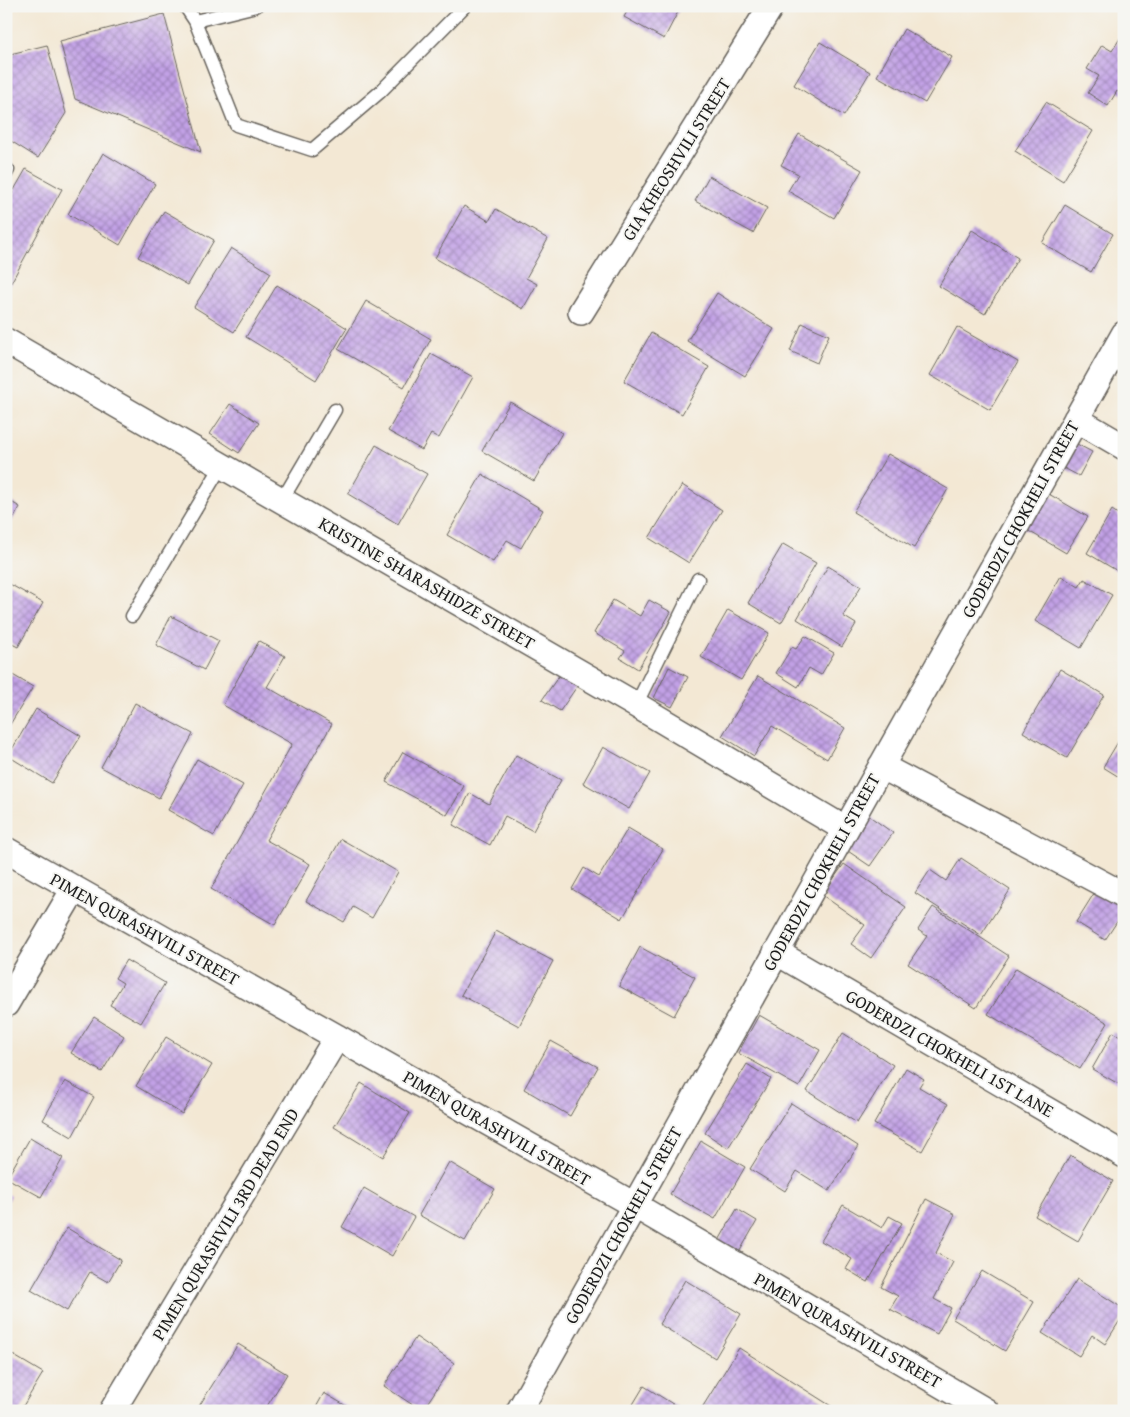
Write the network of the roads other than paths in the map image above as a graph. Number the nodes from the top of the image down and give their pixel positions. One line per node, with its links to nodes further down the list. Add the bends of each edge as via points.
1 (185, 6): 5 (lane)
2 (256, 6): 5 (lane)
3 (465, 6): 5 (lane, via 380,92 312,150 236,125)
4 (771, 6): 6 (street, GIA KHEOSHVILI STREET)
5 (195, 22)
6 (581, 312)
7 (1124, 334): 10 (street, GODERDZI CHOKHELI STREET)
8 (6, 341): 12 (street, KRISTINE SHARASHIDZE STREET)
9 (335, 410): 13 (lane)
10 (1076, 419): 11 (street); 17 (street, GODERDZI CHOKHELI STREET)
11 (1124, 447)
12 (222, 465): 13 (street, KRISTINE SHARASHIDZE STREET); 15 (lane)
13 (282, 500): 16 (street, KRISTINE SHARASHIDZE STREET)
14 (698, 578): 16 (lane)
15 (132, 616)
16 (636, 704): 18 (street, KRISTINE SHARASHIDZE STREET)
17 (881, 766): 18 (street, GODERDZI CHOKHELI STREET); 21 (street)
18 (845, 829): 22 (street, GODERDZI CHOKHELI STREET)
19 (6, 850): 20 (street, PIMEN QURASHVILI STREET)
20 (74, 889): 23 (street); 24 (street, PIMEN QURASHVILI STREET)
21 (1124, 894)
22 (776, 952): 25 (street, GODERDZI CHOKHELI 1ST LANE); 26 (street, GODERDZI CHOKHELI STREET)
23 (6, 1004)
24 (337, 1037): 26 (street, PIMEN QURASHVILI STREET); 27 (street, PIMEN QURASHVILI 3RD DEAD END)
25 (1124, 1154)
26 (634, 1205): 28 (street, GODERDZI CHOKHELI STREET); 29 (street, PIMEN QURASHVILI STREET)
27 (112, 1411)
28 (519, 1411)
29 (986, 1411)

